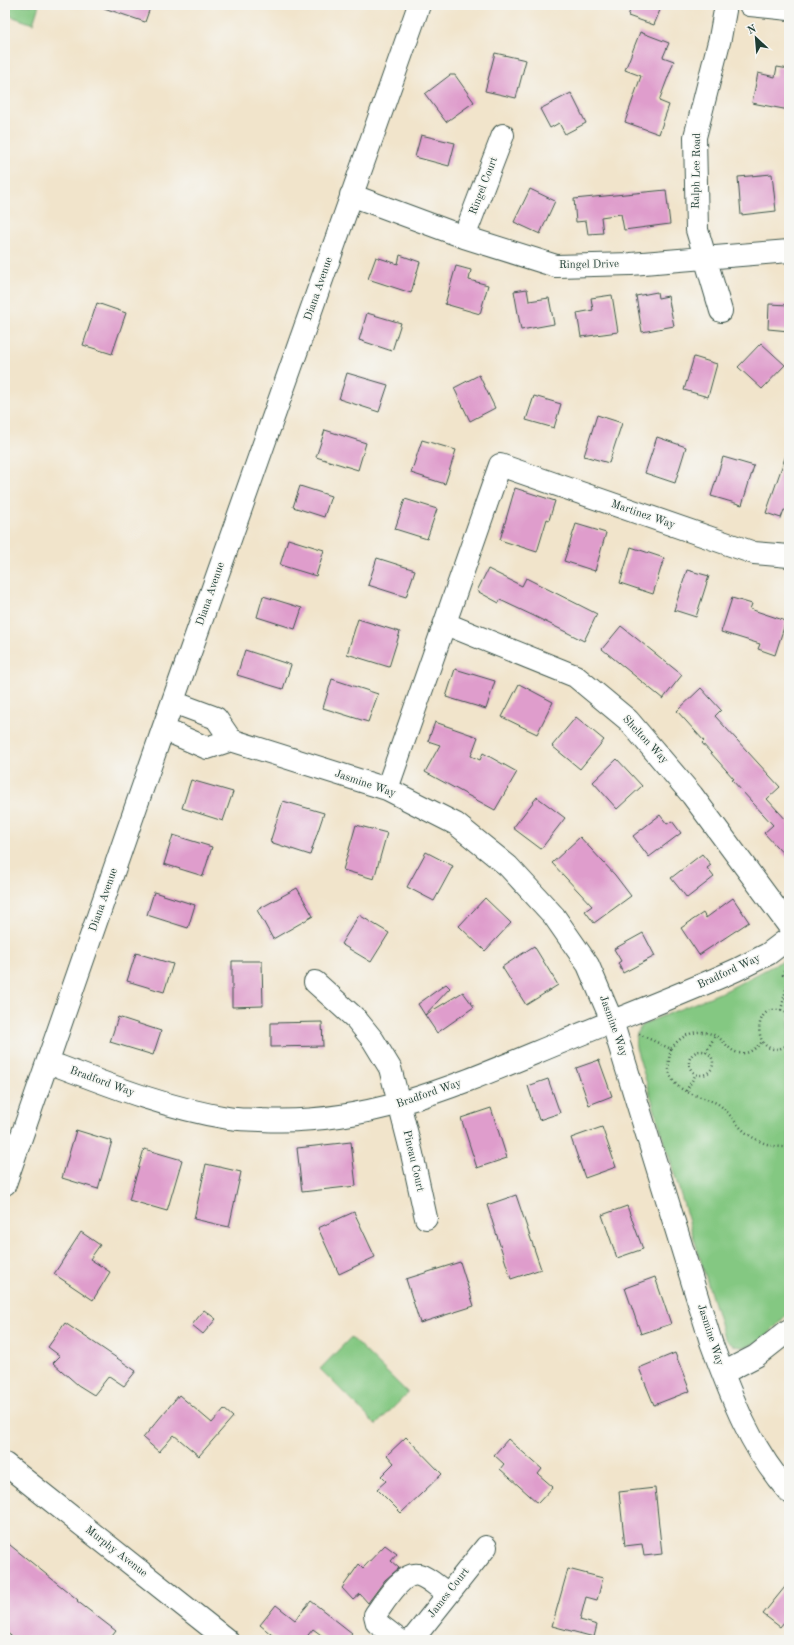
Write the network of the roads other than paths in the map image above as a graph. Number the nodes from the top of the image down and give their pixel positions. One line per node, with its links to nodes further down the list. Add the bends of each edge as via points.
1 (419, 5): 6 (street, Diana Avenue)
2 (726, 5): 9 (street, Ralph Lee Road, via 695,137 697,230)
3 (750, 5): 4 (street)
4 (789, 9)
5 (503, 135): 7 (street, Ringel Court)
6 (352, 195): 7 (street, Ringel Drive); 13 (street, Diana Avenue)
7 (464, 237): 9 (street, Ringel Drive, via 556,266 630,264)
8 (789, 251): 9 (street, Ringel Drive)
9 (704, 257): 10 (street, Ralph Lee Road)
10 (721, 311)
11 (789, 556): 12 (street, Martinez Way, via 754,553 500,465)
12 (446, 624): 16 (street); 17 (street, Shelton Way, via 575,676 628,720 692,795)
13 (172, 702): 14 (street, Diana Avenue); 15 (street, via 216,718)
14 (163, 729): 15 (street, via 207,748); 21 (street, Diana Avenue)
15 (231, 740): 16 (street, Jasmine Way)
16 (387, 789): 20 (street, Jasmine Way, via 456,824 508,866 554,916 588,965)
17 (789, 926)
18 (789, 938): 20 (street, Bradford Way, via 768,954 736,970)
19 (315, 982): 22 (street, Pineau Court, via 356,1019 374,1040 390,1068)
20 (612, 1022): 22 (street, Bradford Way); 26 (street, Jasmine Way, via 711,1342)
21 (48, 1062): 22 (street, Bradford Way, via 149,1099 229,1118 292,1122 343,1117); 23 (street, Diana Avenue)
22 (400, 1105): 24 (street, Pineau Court)
23 (5, 1184)
24 (426, 1218)
25 (789, 1330): 26 (street, via 756,1356)
26 (723, 1373): 28 (street, Jasmine Way, via 756,1448 772,1473)
27 (5, 1464): 31 (street, Murphy Avenue)
28 (789, 1492)
29 (486, 1547): 30 (street, James Court)
30 (448, 1594): 32 (street, via 420,1575 409,1575 397,1585 375,1615 376,1623); 33 (street, James Court)
31 (227, 1640)
32 (399, 1640)
33 (412, 1640)

